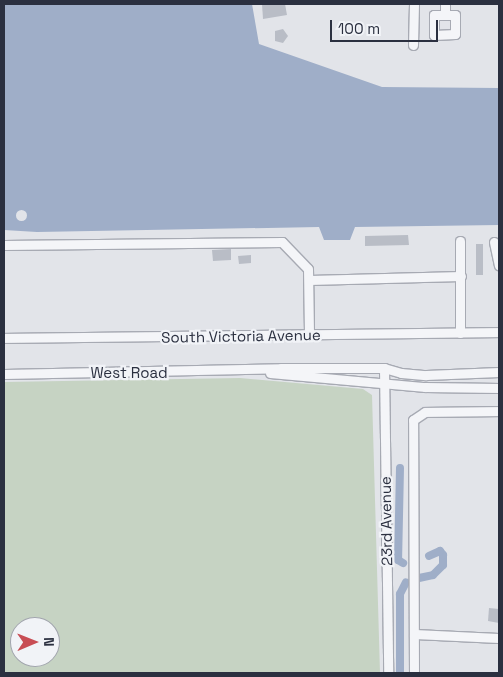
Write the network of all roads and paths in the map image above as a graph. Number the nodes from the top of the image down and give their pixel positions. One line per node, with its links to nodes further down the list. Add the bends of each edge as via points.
1 (414, 4): 4 (street)
2 (445, 4): 3 (street)
3 (445, 15)
4 (413, 45)
5 (460, 240): 9 (street)
6 (494, 242): 8 (street)
7 (4, 245): 10 (street, via 278,241 288,246 306,265)
8 (499, 264)
9 (460, 276): 10 (street); 12 (street)
10 (309, 280): 14 (street)
11 (499, 332): 13 (street, South Victoria Avenue)
12 (460, 333): 13 (street, South Victoria Avenue); 14 (street, South Victoria Avenue)
13 (478, 333): 15 (street, South Victoria Avenue)
14 (309, 335): 16 (street, South Victoria Avenue)
15 (499, 337)
16 (4, 338)
17 (384, 368): 18 (street, West Road); 19 (street, West Road, via 401,374 426,375); 22 (street, 23rd Avenue)
18 (255, 371): 20 (street, West Road); 21 (street, West Road)
19 (499, 372)
20 (4, 374)
21 (372, 383): 22 (street, West Road); 24 (street)
22 (384, 384): 23 (street, West Road); 24 (street, 23rd Avenue)
23 (499, 388)
24 (384, 399): 28 (street, 23rd Avenue)
25 (499, 411): 26 (street, via 432,412 416,417 411,429)
26 (414, 634): 27 (street); 29 (street)
27 (499, 638)
28 (388, 673)
29 (414, 673)

